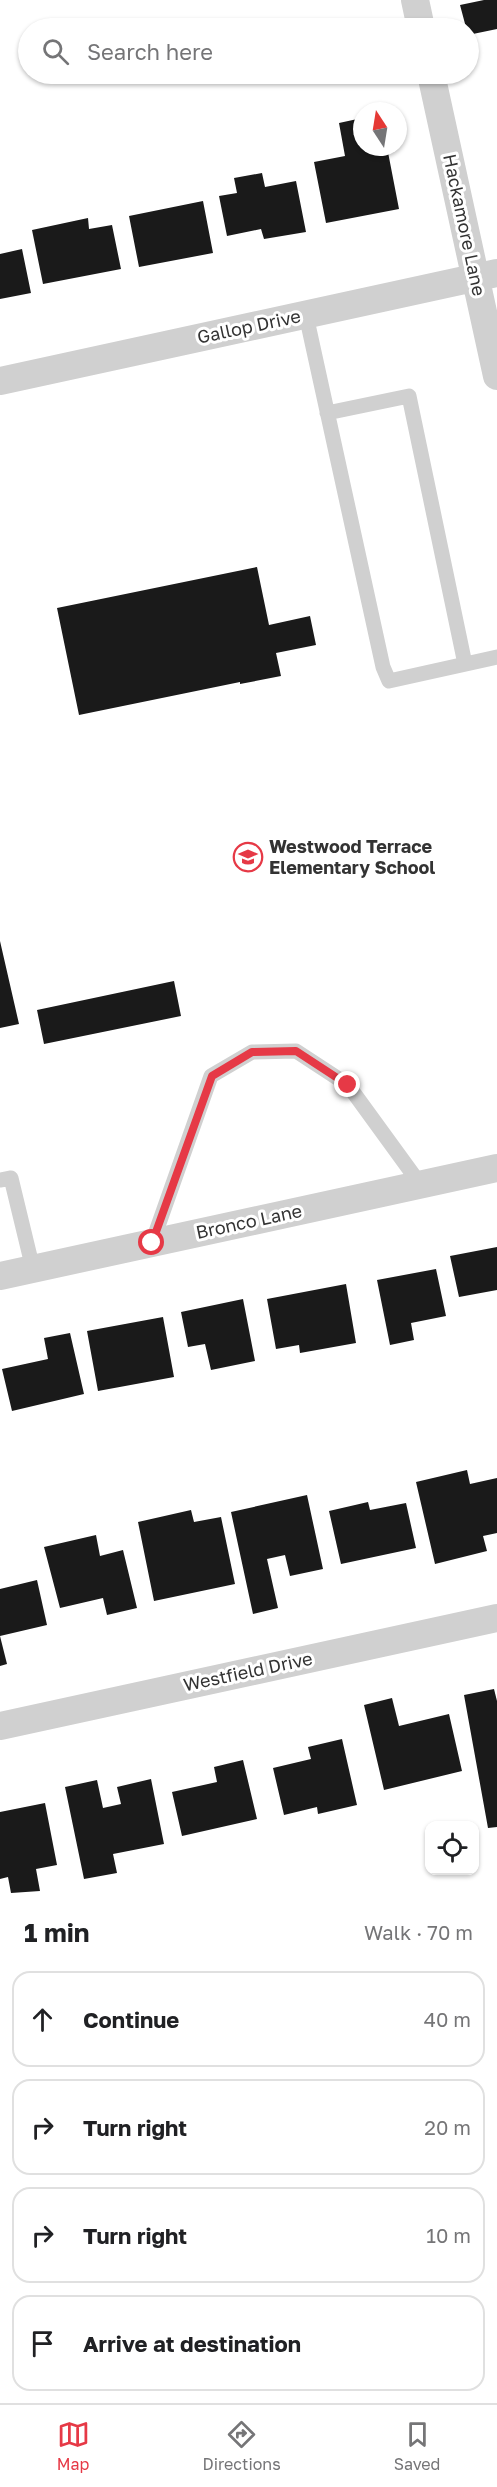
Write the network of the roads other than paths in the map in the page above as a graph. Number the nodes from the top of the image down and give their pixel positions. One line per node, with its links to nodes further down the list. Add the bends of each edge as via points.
1 (415, 0): 2 (street)
2 (419, 18)
3 (433, 84): 4 (street, Hackamore Lane)
4 (486, 275): 5 (street, Gallop Drive); 6 (street, Hackamore Lane)
5 (306, 315): 7 (street, Gallop Drive); 8 (lane)
6 (497, 376)
7 (0, 381)
8 (327, 413): 10 (lane, via 389,681); 10 (lane, via 409,396)
9 (497, 657): 10 (lane)
10 (465, 664)
11 (497, 1168): 13 (street, Bronco Lane)
12 (0, 1180): 15 (lane, via 11,1178)
13 (420, 1184): 14 (street, Bronco Lane); 14 (lane, via 348,1085 296,1051 252,1052 212,1076)
14 (152, 1243): 15 (street, Bronco Lane)
15 (33, 1269): 16 (street, Bronco Lane)
16 (0, 1276)
17 (497, 1618): 18 (street, Westfield Drive)
18 (0, 1726)

